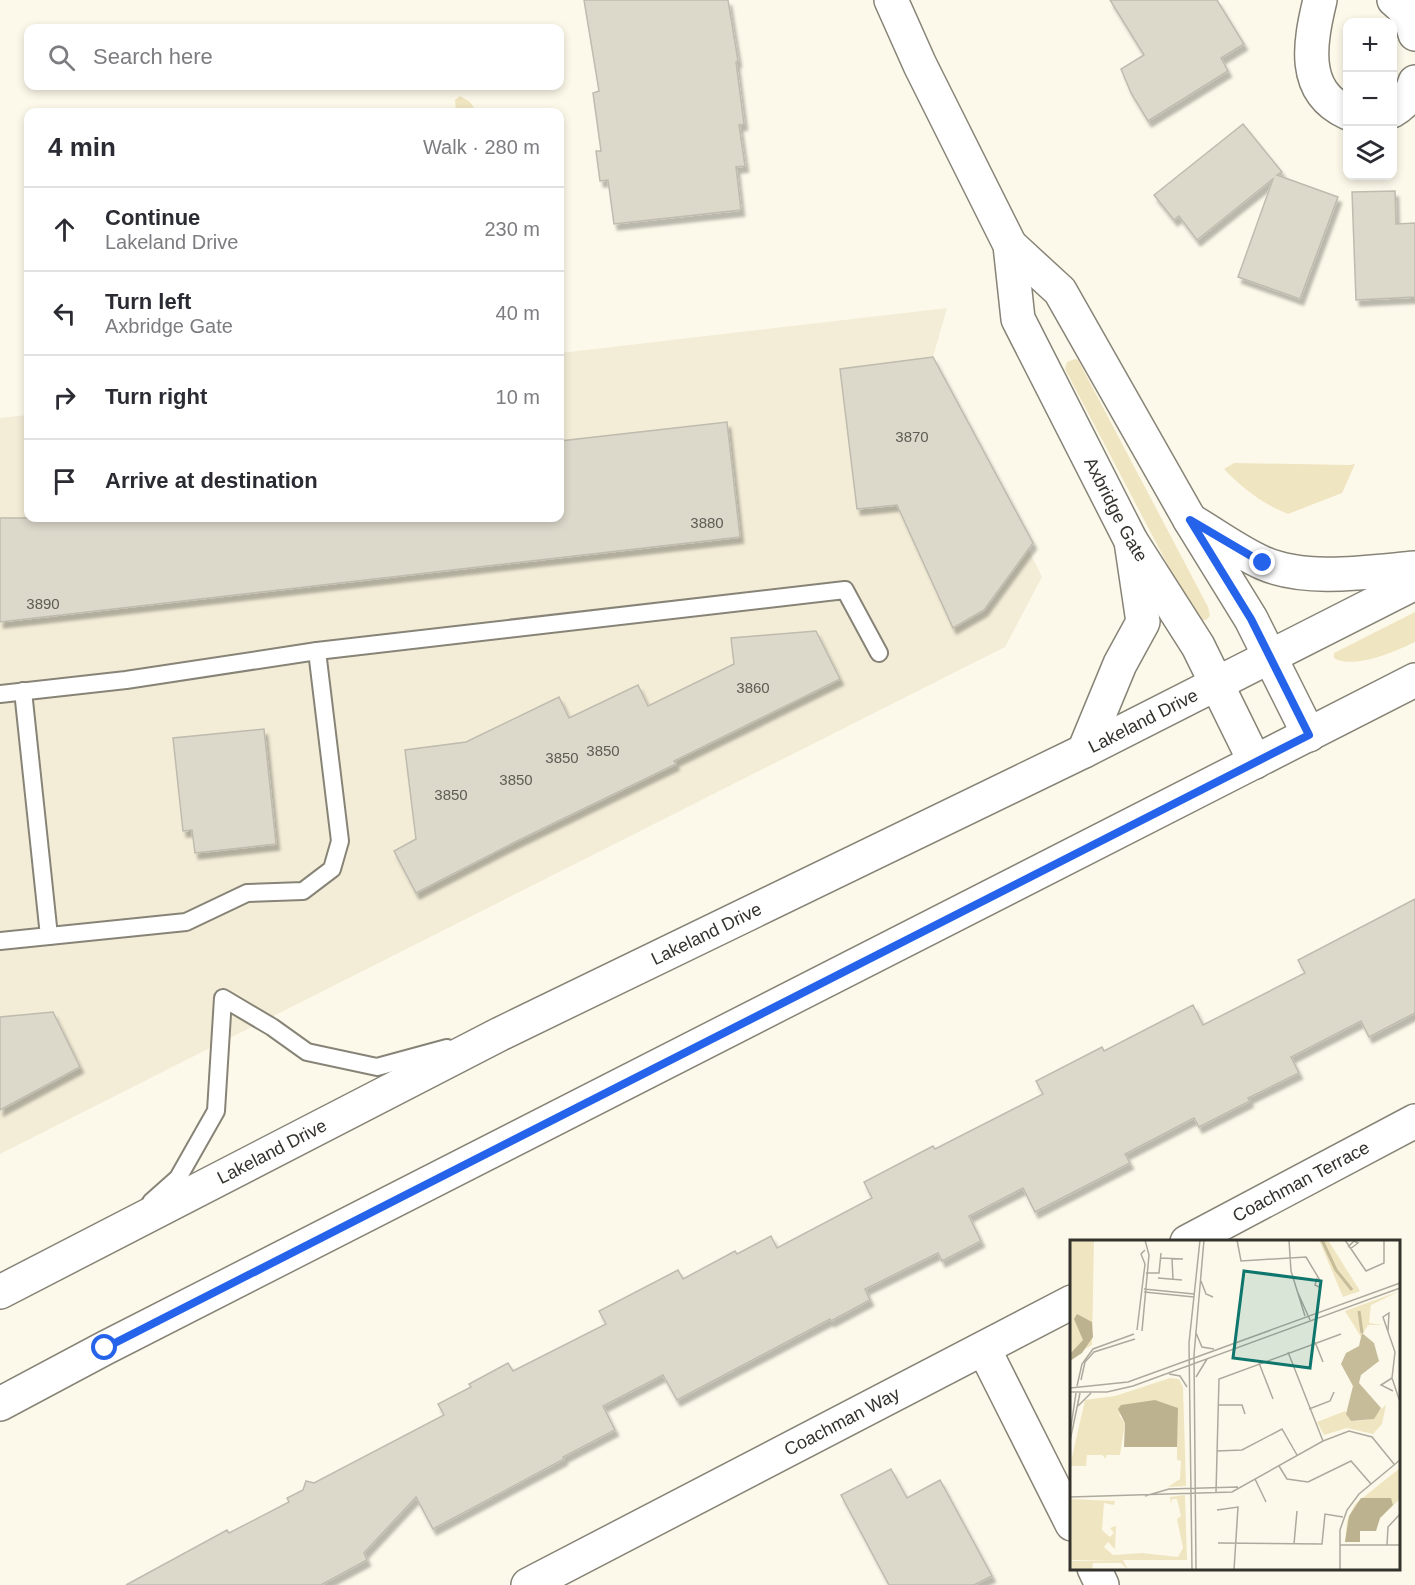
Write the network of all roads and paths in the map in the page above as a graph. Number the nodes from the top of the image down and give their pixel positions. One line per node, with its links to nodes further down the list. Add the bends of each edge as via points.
1 (891, 0): 8 (main road, Axbridge Gate)
2 (1320, 0): 7 (main road, via 1310,50 1315,79 1333,106)
3 (1394, 0): 4 (main road, via 1402,6)
4 (1415, 34)
5 (1415, 82): 6 (main road, via 1413,91)
6 (1397, 108)
7 (1343, 111)
8 (1010, 245): 9 (main road, Axbridge Gate, via 1060,291); 10 (main road, Axbridge Gate, via 1018,319)
9 (1190, 520): 11 (main road, via 1263,563 1291,571 1334,575); 15 (main road, Axbridge Gate)
10 (1131, 541): 17 (main road, Axbridge Gate, via 1198,646); 21 (main road, via 1143,622 1120,664)
11 (1415, 568)
12 (1415, 582): 15 (main road, Lakeland Drive)
13 (317, 651): 14 (lane, via 845,590); 18 (lane); 23 (lane, via 340,841 332,869 303,891 247,893 186,922)
14 (879, 653)
15 (1270, 657): 17 (main road, Lakeland Drive); 20 (main road, Axbridge Gate)
16 (1415, 680): 20 (main road)
17 (1216, 684): 21 (main road, Lakeland Drive); 22 (main road, Axbridge Gate)
18 (23, 691): 19 (lane); 23 (lane)
19 (0, 694)
20 (1309, 735): 22 (main road)
21 (1084, 751): 25 (main road, Lakeland Drive)
22 (1255, 762): 32 (main road)
23 (49, 936): 24 (lane)
24 (0, 941)
25 (500, 1034): 27 (main road, Lakeland Drive); 27 (lane, via 377,1067 307,1052 223,998 216,1111 178,1178)
26 (1415, 1121): 28 (main road, Coachman Terrace)
27 (124, 1227): 29 (main road, Lakeland Drive)
28 (1191, 1240)
29 (0, 1292)
30 (1070, 1303): 31 (main road)
31 (984, 1349): 33 (main road); 35 (main road, Coachman Way)
32 (0, 1404)
33 (1070, 1522)
34 (1094, 1570): 36 (main road)
35 (528, 1585)
36 (1102, 1585)

